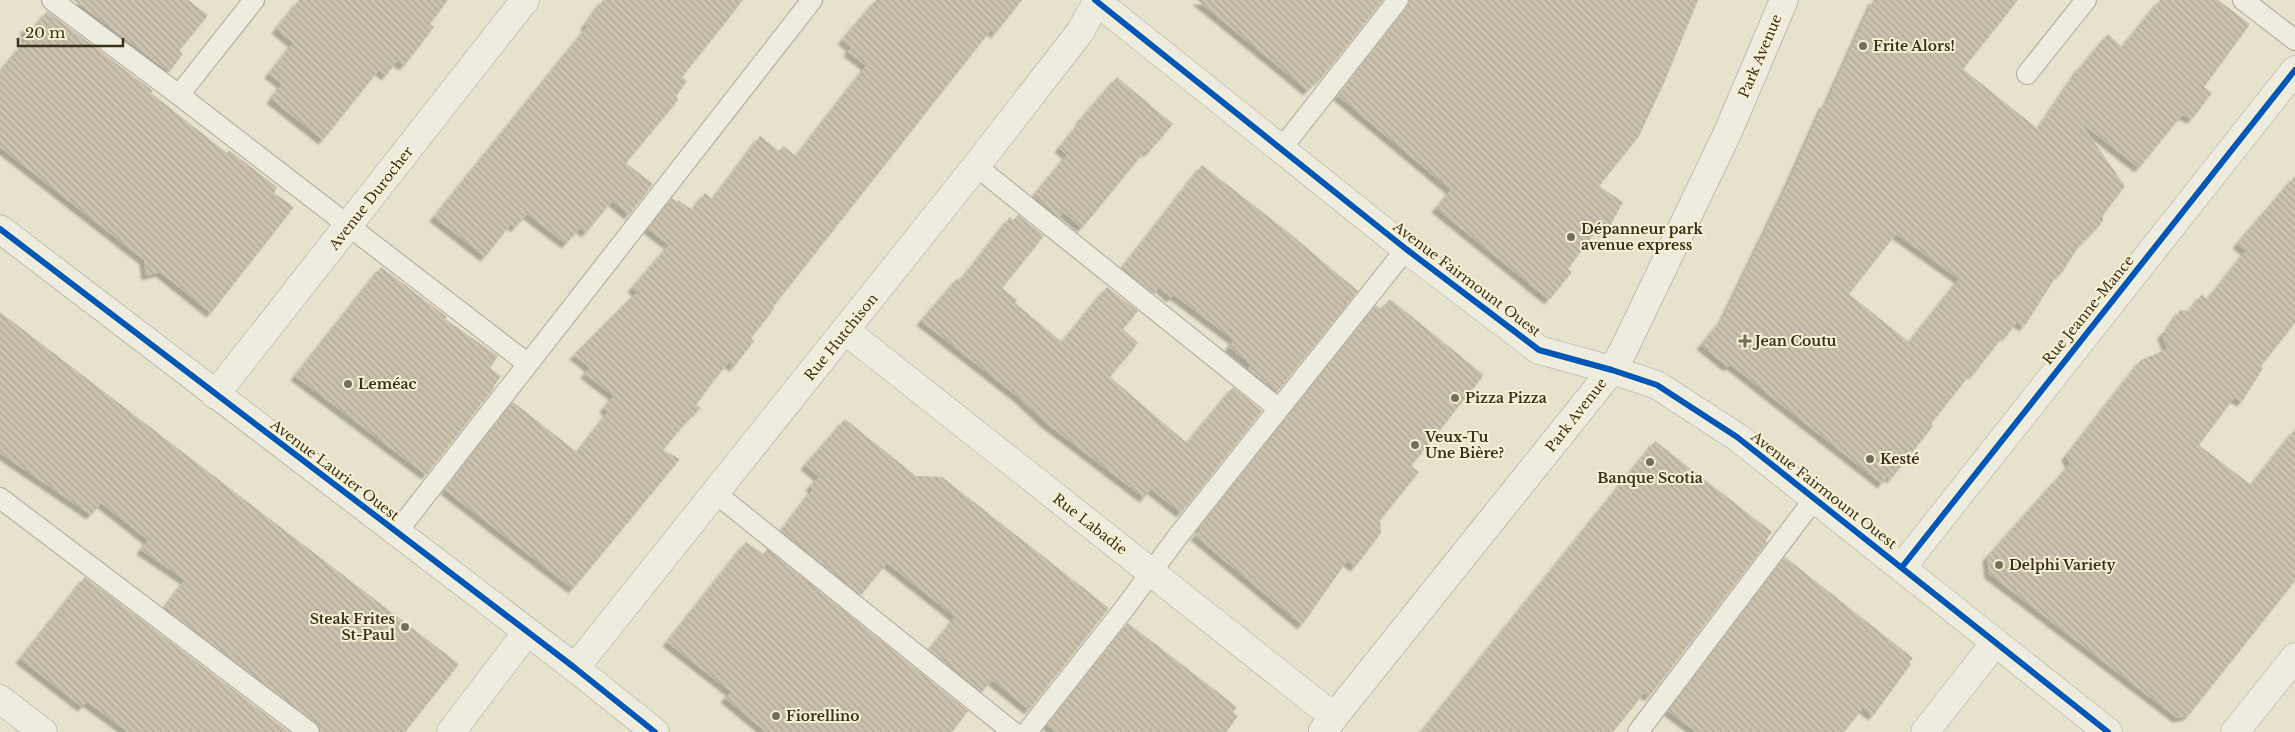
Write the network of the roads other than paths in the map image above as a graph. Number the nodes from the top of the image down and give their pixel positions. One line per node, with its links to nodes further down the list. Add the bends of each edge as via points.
1 (52, 0): 13 (lane)
2 (254, 0): 13 (lane)
3 (525, 0): 16 (street, Avenue Durocher)
4 (812, 0): 20 (lane)
5 (1097, 0): 14 (street, Avenue Fairmount Ouest); 15 (street, Rue Hutchison, via 1080,32)
6 (1398, 0): 14 (lane)
7 (1784, 0): 21 (street, Park Avenue, via 1688,218)
8 (2086, 0): 12 (lane)
9 (2243, 0): 10 (lane)
10 (2295, 40)
11 (2295, 70): 28 (street, Rue Jeanne-Mance)
12 (2027, 74)
13 (178, 95): 16 (lane)
14 (1281, 149): 18 (street, Avenue Fairmount Ouest)
15 (976, 166): 19 (street, Rue Hutchison); 23 (lane)
16 (349, 226): 20 (lane); 22 (street, Avenue Durocher)
17 (0, 229): 22 (street, Avenue Laurier Ouest)
18 (1406, 249): 21 (street, Avenue Fairmount Ouest, via 1539,350); 23 (lane)
19 (846, 332): 24 (street, Rue Hutchison); 29 (street, Rue Labadie)
20 (528, 364): 27 (lane)
21 (1612, 370): 26 (street, Avenue Fairmount Ouest, via 1657,385 1680,398); 35 (street, Park Avenue)
22 (216, 395): 27 (street, Avenue Laurier Ouest)
23 (1279, 409): 29 (lane)
24 (714, 492): 33 (street, Rue Hutchison); 40 (lane)
25 (0, 498): 37 (lane)
26 (1814, 498): 28 (street, Avenue Fairmount Ouest); 42 (lane)
27 (396, 532): 30 (street, Avenue Laurier Ouest)
28 (1902, 567): 31 (street, Avenue Fairmount Ouest)
29 (1151, 572): 35 (street, Rue Labadie); 41 (lane)
30 (527, 632): 33 (street, Avenue Laurier Ouest); 38 (street)
31 (1995, 642): 43 (street); 44 (street, Avenue Fairmount Ouest)
32 (2295, 657): 45 (street)
33 (575, 668): 39 (street, Avenue Laurier Ouest)
34 (0, 699): 36 (street)
35 (1328, 725)
36 (43, 732)
37 (309, 732)
38 (451, 732)
39 (655, 732)
40 (1013, 732)
41 (1027, 732)
42 (1638, 732)
43 (1925, 732)
44 (2108, 732)
45 (2235, 732)

